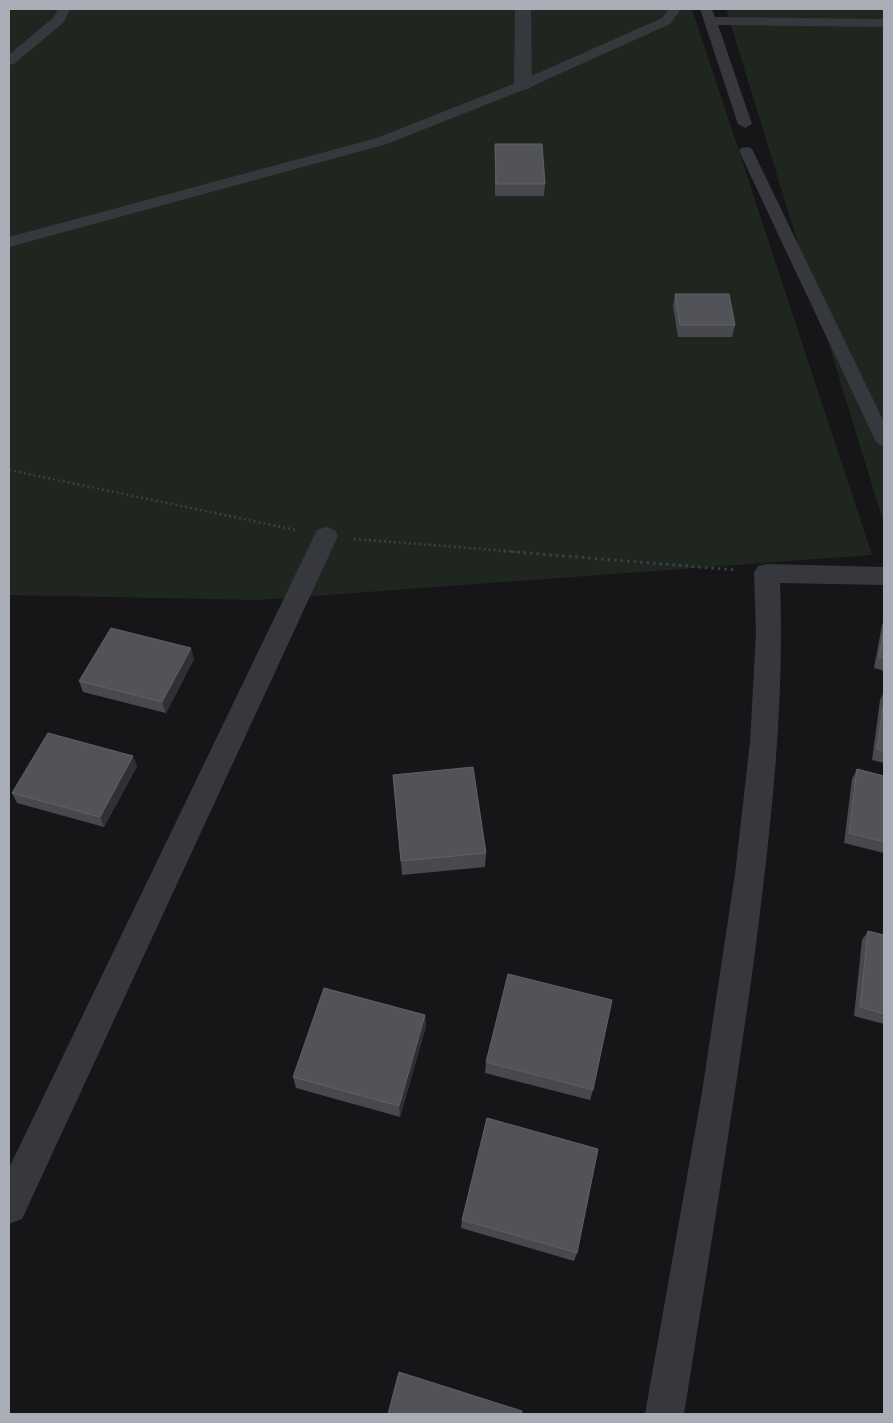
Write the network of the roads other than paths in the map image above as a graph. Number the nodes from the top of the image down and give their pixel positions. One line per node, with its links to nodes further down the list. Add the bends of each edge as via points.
1 (64, 9): 6 (lane, via 60,19)
2 (523, 9): 7 (street)
3 (675, 9): 7 (lane, via 666,22)
4 (708, 15): 5 (lane); 8 (lane)
5 (884, 23)
6 (9, 61)
7 (524, 85): 10 (lane, via 382,141)
8 (745, 124)
9 (746, 152): 11 (lane)
10 (9, 242)
11 (884, 440)
12 (326, 536): 14 (street)
13 (884, 576): 15 (street, via 767,573 769,633 764,742 750,874 719,1092)
14 (9, 1206)
15 (664, 1414)

